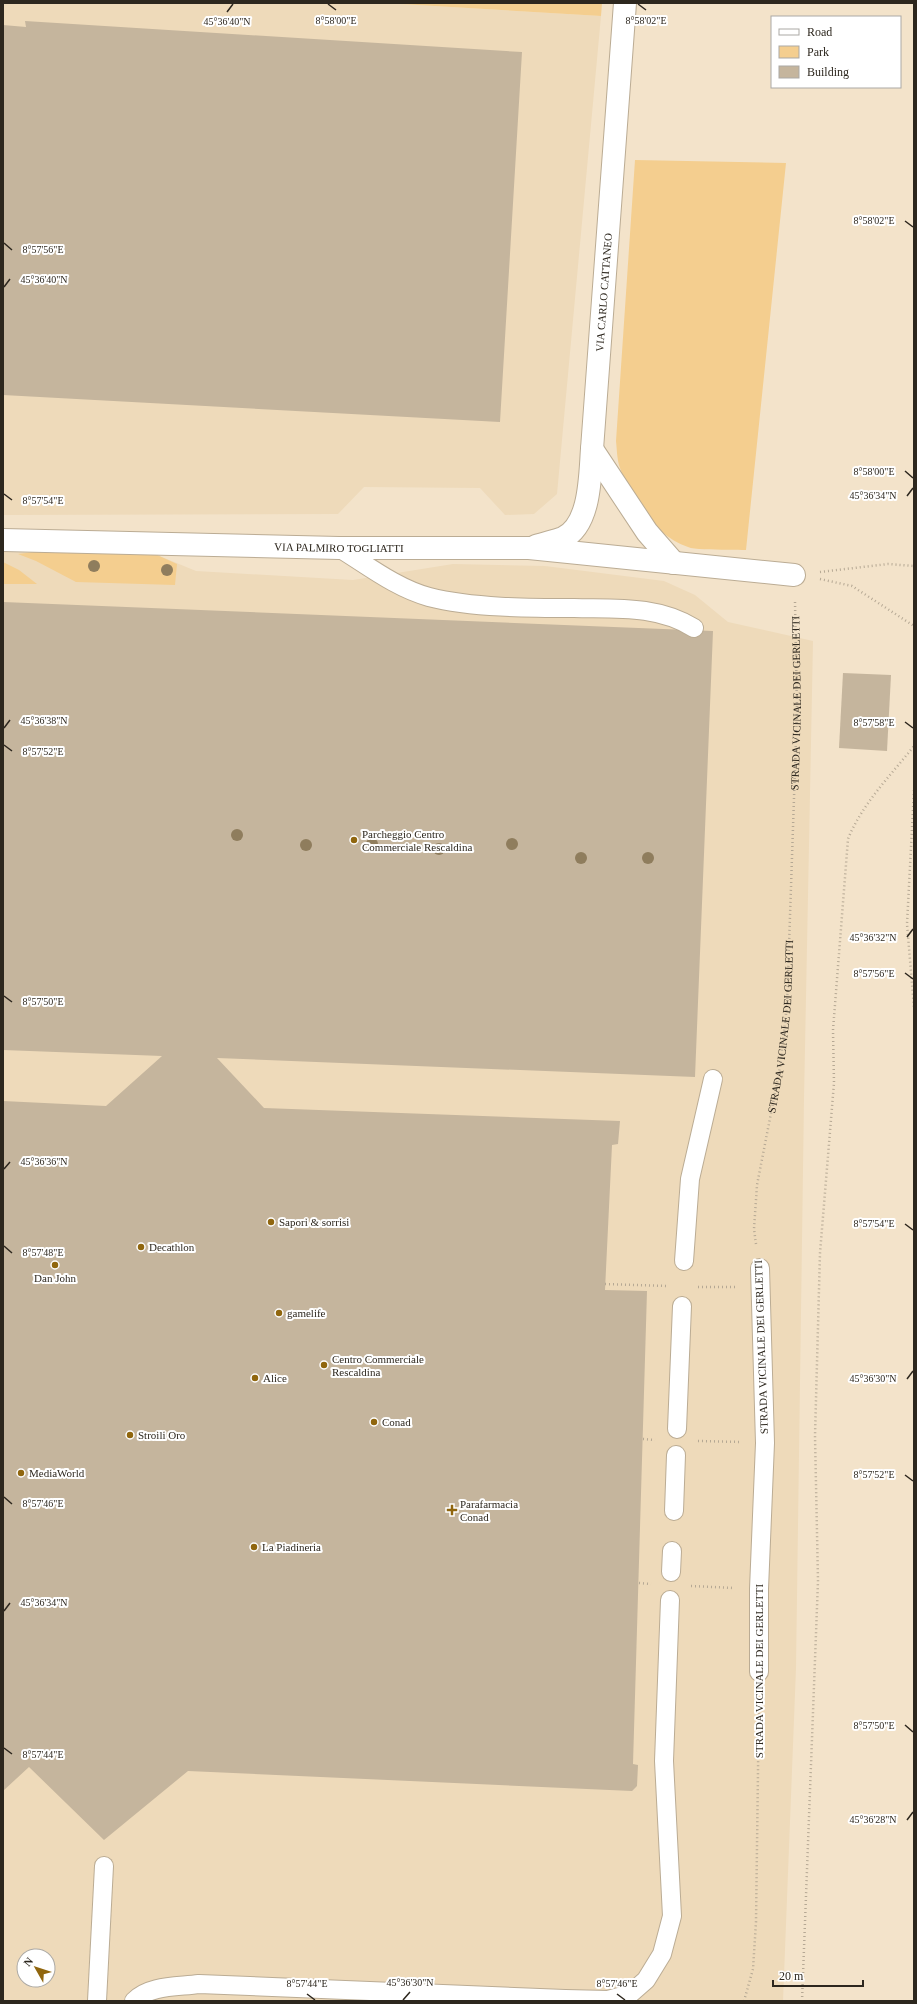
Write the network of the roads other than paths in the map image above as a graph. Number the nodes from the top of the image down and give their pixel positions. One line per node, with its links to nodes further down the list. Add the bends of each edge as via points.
1 (625, 3): 2 (street, VIA CARLO CATTANEO)
2 (592, 449): 5 (street, VIA CARLO CATTANEO, via 586,504 578,525 565,537); 6 (street, via 648,532)
3 (3, 540): 4 (street, VIA PALMIRO TOGLIATTI)
4 (339, 548): 5 (street, VIA PALMIRO TOGLIATTI); 8 (lane, via 400,586 429,597 485,606 628,608 663,614)
5 (529, 548): 6 (street, VIA PALMIRO TOGLIATTI)
6 (674, 563): 7 (street, VIA PALMIRO TOGLIATTI)
7 (794, 575)
8 (694, 628)
9 (713, 1079): 10 (lane, via 690,1180)
10 (684, 1261)
11 (760, 1268): 19 (lane, STRADA VICINALE DEI GERLETTI, via 765,1443 759,1589)
12 (682, 1306): 13 (lane)
13 (677, 1429)
14 (676, 1455): 15 (lane)
15 (674, 1511)
16 (672, 1551): 17 (lane)
17 (671, 1572)
18 (670, 1600): 22 (lane, via 664,1761 672,1916 662,1954 646,1980 630,1994 608,2000 199,1984 153,1990 138,1996)
19 (759, 1672)
20 (104, 1866): 21 (lane)
21 (97, 2001)
22 (134, 2001)

